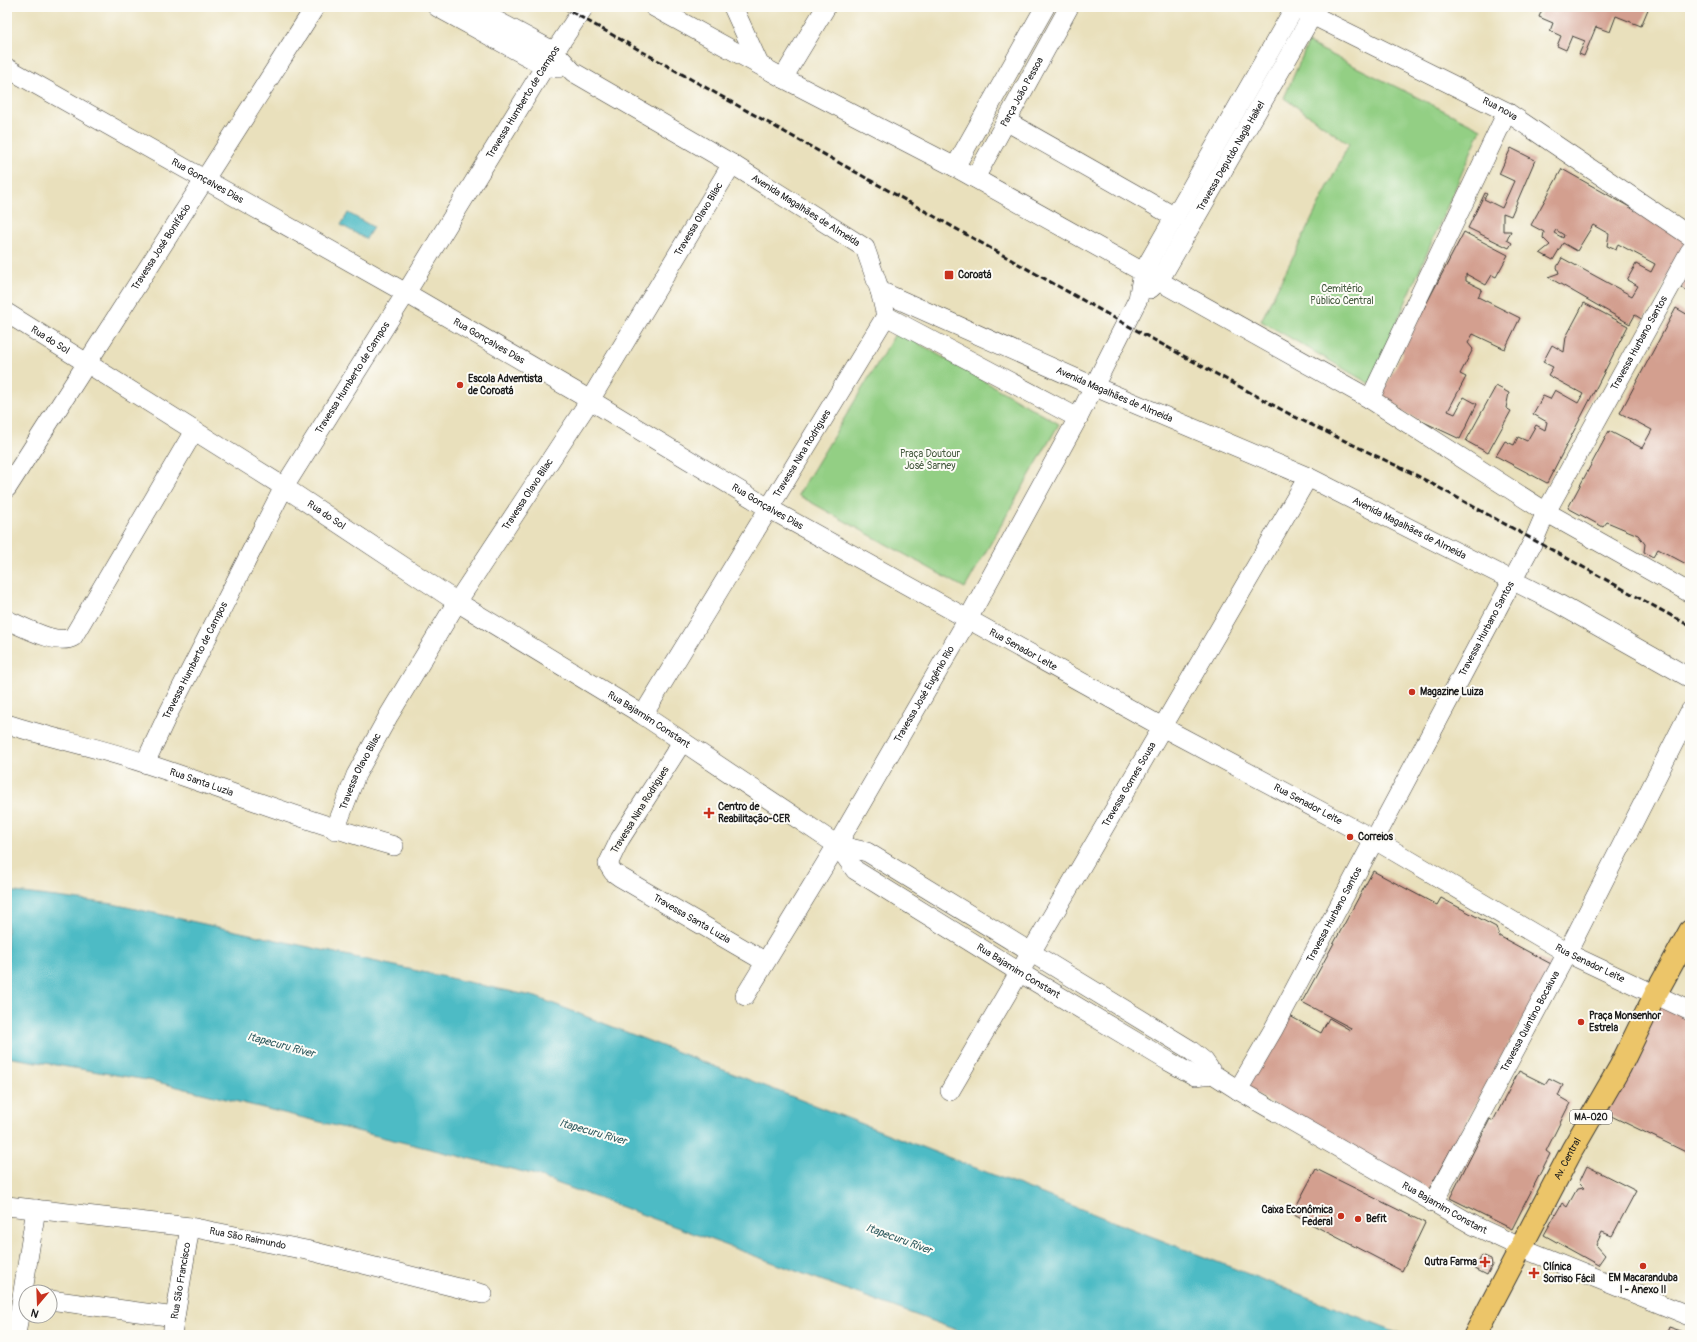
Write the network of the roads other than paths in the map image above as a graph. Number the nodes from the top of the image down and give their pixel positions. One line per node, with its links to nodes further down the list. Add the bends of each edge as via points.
1 (315, 7): 20 (street, Travessa José Bonifácio)
2 (438, 7): 11 (street)
3 (471, 7): 11 (street)
4 (584, 7): 11 (street, Travessa Humberto de Campos)
5 (654, 7): 12 (street)
6 (732, 7): 12 (street)
7 (826, 7): 14 (street)
8 (1045, 7): 18 (street)
9 (1069, 7): 16 (street, Parça João Pessoa)
10 (1305, 9): 15 (street, Rua nova); 21 (street, Travessa Deputdo Nagib Haikel); 25 (street, Travessa Deputdo Nagib Haikel)
11 (550, 59): 17 (street, Avenida Magalhães de Almeida); 27 (street, Travessa Humberto de Campos)
12 (759, 64): 14 (street)
13 (7, 68): 20 (street, Rua Gonçalves Dias)
14 (783, 78): 18 (street)
15 (1507, 112): 22 (street, Rua nova); 33 (street)
16 (1006, 121): 19 (street, Parça João Pessoa); 21 (street)
17 (732, 164): 26 (street, Avenida Magalhães de Almeida, via 865,248); 34 (street, Travessa Olavo Bilac)
18 (955, 167): 19 (street)
19 (974, 178): 24 (street)
20 (205, 180): 27 (street, Rua Gonçalves Dias); 31 (street, Travessa José Bonifácio)
21 (1175, 216): 24 (street, Travessa Deputdo Nagib Haikel)
22 (1690, 236)
23 (1690, 251): 41 (street, Travessa Hurbano Santos)
24 (1143, 272): 25 (street); 28 (street, Travessa Deputdo Nagib Haikel)
25 (1160, 281): 28 (street, Travessa Deputdo Nagib Haikel); 33 (street)
26 (880, 291): 30 (street); 32 (street, Avenida Magalhães de Almeida)
27 (406, 293): 34 (street, Rua Gonçalves Dias); 38 (street, Travessa Humberto de Campos)
28 (1138, 299): 32 (street, Travessa Deputdo Nagib Haikel)
29 (7, 313): 31 (street, Rua do Sol)
30 (886, 316): 35 (street); 40 (street, Travessa Nina Rodrigues)
31 (88, 363): 36 (street, Rua do Sol); 39 (street, Travessa José Bonifácio)
32 (1093, 386): 35 (street, Travessa José Eugênio Rio); 37 (street, Avenida Magalhães de Almeida)
33 (1370, 399): 41 (street)
34 (590, 400): 40 (street, Rua Gonçalves Dias); 44 (street, Travessa Olavo Bilac)
35 (1078, 418): 45 (street, Travessa José Eugênio Rio)
36 (194, 431): 38 (street, Rua do Sol); 46 (street, via 73,637 64,640 54,639)
37 (1308, 478): 42 (street, Avenida Magalhães de Almeida); 51 (street, Travessa Gomes Sousa)
38 (284, 487): 44 (street, Rua do Sol); 53 (street, Travessa Humberto de Campos)
39 (7, 488)
40 (770, 509): 45 (street, Rua Gonçalves Dias); 49 (street, Travessa Nina Rodrigues)
41 (1546, 512): 42 (street, Travessa Hurbano Santos); 43 (street)
42 (1512, 580): 47 (street, Avenida Magalhães de Almeida); 55 (street, Travessa Hurbano Santos)
43 (1690, 593)
44 (456, 602): 49 (street, Rua Bajamim Constant); 54 (street, Travessa Olavo Bilac, via 367,752)
45 (968, 619): 51 (street, Rua Senador Leite); 56 (street, Travessa José Eugênio Rio)
46 (7, 620)
47 (1690, 678)
48 (1690, 711): 61 (street, Travessa Quintino Bocaiuva)
49 (643, 715): 52 (street, Rua Bajamim Constant)
50 (7, 724): 53 (street, Rua Santa Luzia)
51 (1164, 728): 55 (street, Rua Senador Leite); 60 (street, Travessa Gomes Sousa)
52 (682, 742): 56 (street, Rua Bajamim Constant); 58 (street, Travessa Nina Rodrigues, via 611,856 608,864)
53 (145, 763): 54 (street, Rua Santa Luzia)
54 (335, 830): 57 (street, Rua Santa Luzia)
55 (1375, 840): 61 (street, Rua Senador Leite); 68 (street, Travessa Hurbano Santos, via 1274,1030)
56 (837, 844): 60 (street, Rua Bajamim Constant, via 867,852); 62 (street, Travessa José Eugênio Rio); 63 (street, Rua Bajamim Constant, via 855,870)
57 (394, 846)
58 (620, 877): 62 (street, Travessa Santa Luzia)
59 (1690, 931): 64 (main road, Av. Central / MA-020)
60 (1030, 952): 63 (street, Travessa Gomes Sousa); 67 (street, Rua Bajamim Constant, via 1189,1049 1204,1061)
61 (1568, 954): 64 (street, Rua Senador Leite); 70 (street, Travessa Quintino Bocaiuva)
62 (764, 961): 65 (street, Travessa José Eugênio Rio)
63 (1019, 972): 67 (street, Rua Bajamim Constant, via 1195,1076); 69 (street, Travessa Gomes Sousa)
64 (1655, 995): 66 (street, Rua Senador Leite); 74 (main road, Av. Central / MA-020, via 1620,1067 1572,1150)
65 (745, 996)
66 (1690, 1011)
67 (1212, 1074): 68 (street, Rua Bajamim Constant)
68 (1238, 1090): 70 (street, Rua Bajamim Constant)
69 (950, 1091)
70 (1433, 1203): 74 (street, Rua Bajamim Constant)
71 (7, 1206): 72 (street, Rua São Raimundo)
72 (36, 1209): 73 (street, Rua São Raimundo); 75 (street)
73 (190, 1227): 76 (street, Rua São Raimundo, via 311,1251); 80 (street, Rua São Francisco)
74 (1522, 1248): 79 (street, Rua Bajamim Constant); 82 (main road, Av. Central / MA-020)
75 (20, 1284)
76 (483, 1294)
77 (18, 1296): 81 (street)
78 (58, 1302): 80 (street)
79 (1690, 1316)
80 (174, 1326)
81 (16, 1335)
82 (1475, 1335)

